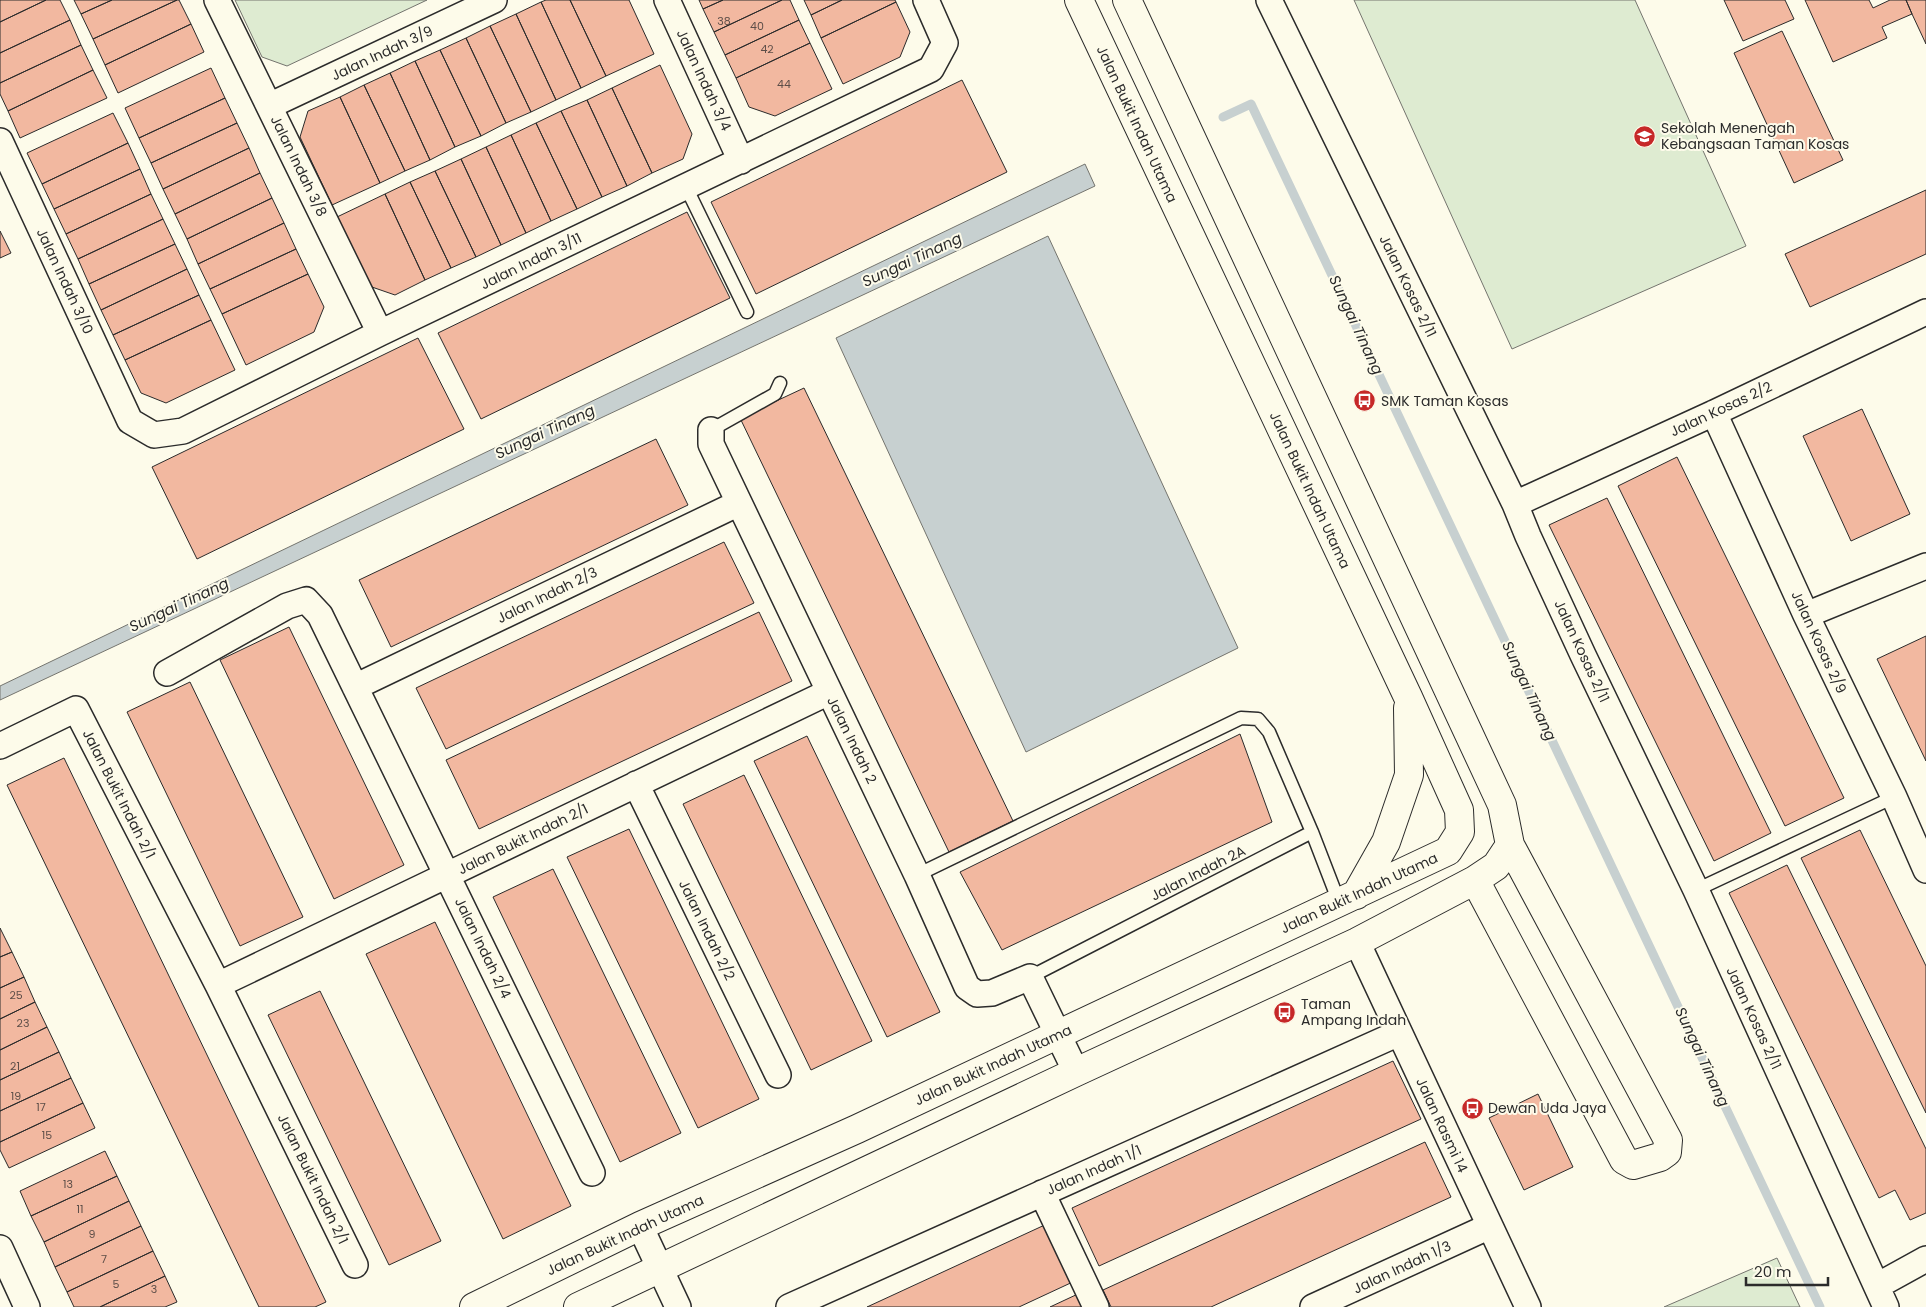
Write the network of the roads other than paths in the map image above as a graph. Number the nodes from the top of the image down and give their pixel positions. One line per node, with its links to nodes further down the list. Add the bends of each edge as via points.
1 (217, 0): 8 (street, Jalan Indah 3/8)
2 (494, 0): 8 (street, Jalan Indah 3/9)
3 (667, 0): 10 (street, Jalan Indah 3/4)
4 (926, 0): 10 (street, Jalan Indah 3/11, via 945,43 932,69)
5 (1127, 0): 31 (street, via 1502,805)
6 (1269, 0): 20 (street, Jalan Kosas 2/11)
7 (1086, 2): 26 (street, Jalan Bukit Indah Utama)
8 (270, 106): 14 (street, Jalan Indah 3/8)
9 (0, 141): 17 (street, Jalan Indah 3/10)
10 (741, 161): 11 (street, Jalan Indah 3/11)
11 (686, 187): 12 (lane); 14 (street, Jalan Indah 3/11)
12 (747, 312)
13 (1926, 312): 16 (street, Jalan Kosas 2/2)
14 (380, 333): 17 (street, Jalan Indah 3/11, via 183,432 154,435)
15 (780, 383): 18 (lane, via 775,394)
16 (1714, 413): 20 (street, Jalan Kosas 2/2); 22 (street, Jalan Kosas 2/9)
17 (130, 421)
18 (711, 430): 19 (street, Jalan Indah 2, via 712,444)
19 (740, 503): 24 (street, Jalan Indah 2/3); 25 (street, Jalan Indah 2)
20 (1515, 504): 36 (street, Jalan Kosas 2/11, via 1575,638)
21 (1926, 566): 22 (street)
22 (1806, 615): 29 (street, Jalan Kosas 2/9)
23 (167, 673): 24 (street, Jalan Indah 2/4, via 287,606 306,600 320,616)
24 (355, 687): 33 (street, Jalan Indah 2/4)
25 (829, 692): 28 (street, Jalan Bukit Indah 2/1); 34 (street, Jalan Indah 2)
26 (1408, 697): 37 (street, via 1408,775 1386,842); 37 (street, Jalan Bukit Indah Utama, via 1459,810 1460,832 1448,851)
27 (0, 746): 40 (street, Jalan Bukit Indah 2/1, via 76,709)
28 (636, 784): 33 (street, Jalan Bukit Indah 2/1); 44 (street, Jalan Indah 2/2)
29 (1894, 797): 32 (street, Jalan Kosas 2/9); 36 (lane)
30 (1312, 832): 34 (lane, via 1269,732 1258,719 1241,718); 37 (lane); 39 (lane, Jalan Indah 2A)
31 (1510, 845): 35 (street, via 1496,866); 35 (street, via 1668,1140 1667,1152 1660,1157 1633,1165 1624,1160)
32 (1926, 870)
33 (447, 875): 40 (street, Jalan Bukit Indah 2/1); 45 (street, Jalan Indah 2/4)
34 (916, 875): 39 (street, Jalan Indah 2, via 967,987 977,994 992,993)
35 (1475, 880): 38 (street)
36 (1696, 890): 53 (street, Jalan Kosas 2/11)
37 (1348, 899): 42 (street, Jalan Bukit Indah Utama)
38 (1357, 942): 41 (street, Jalan Rasmi 14); 43 (street)
39 (1030, 977): 42 (street)
40 (218, 985): 51 (street, Jalan Bukit Indah 2/1)
41 (1399, 1033): 46 (street, Jalan Indah 1/1); 48 (street, Jalan Rasmi 14)
42 (1058, 1035): 43 (street); 47 (street, Jalan Bukit Indah Utama)
43 (1076, 1072): 52 (street)
44 (778, 1075)
45 (592, 1173)
46 (1042, 1193): 58 (street, Jalan Indah 1/1); 59 (street)
47 (640, 1226): 52 (street); 55 (street, Jalan Bukit Indah Utama)
48 (1490, 1226): 60 (street, Jalan Indah 1/3); 61 (street, Jalan Rasmi 14)
49 (0, 1248): 54 (street)
50 (1926, 1259): 53 (street)
51 (355, 1265)
52 (661, 1269): 56 (street); 57 (street)
53 (1881, 1297)
54 (27, 1307)
55 (474, 1307)
56 (578, 1307)
57 (678, 1307)
58 (789, 1307)
59 (1096, 1307)
60 (1314, 1307)
61 (1528, 1307)

